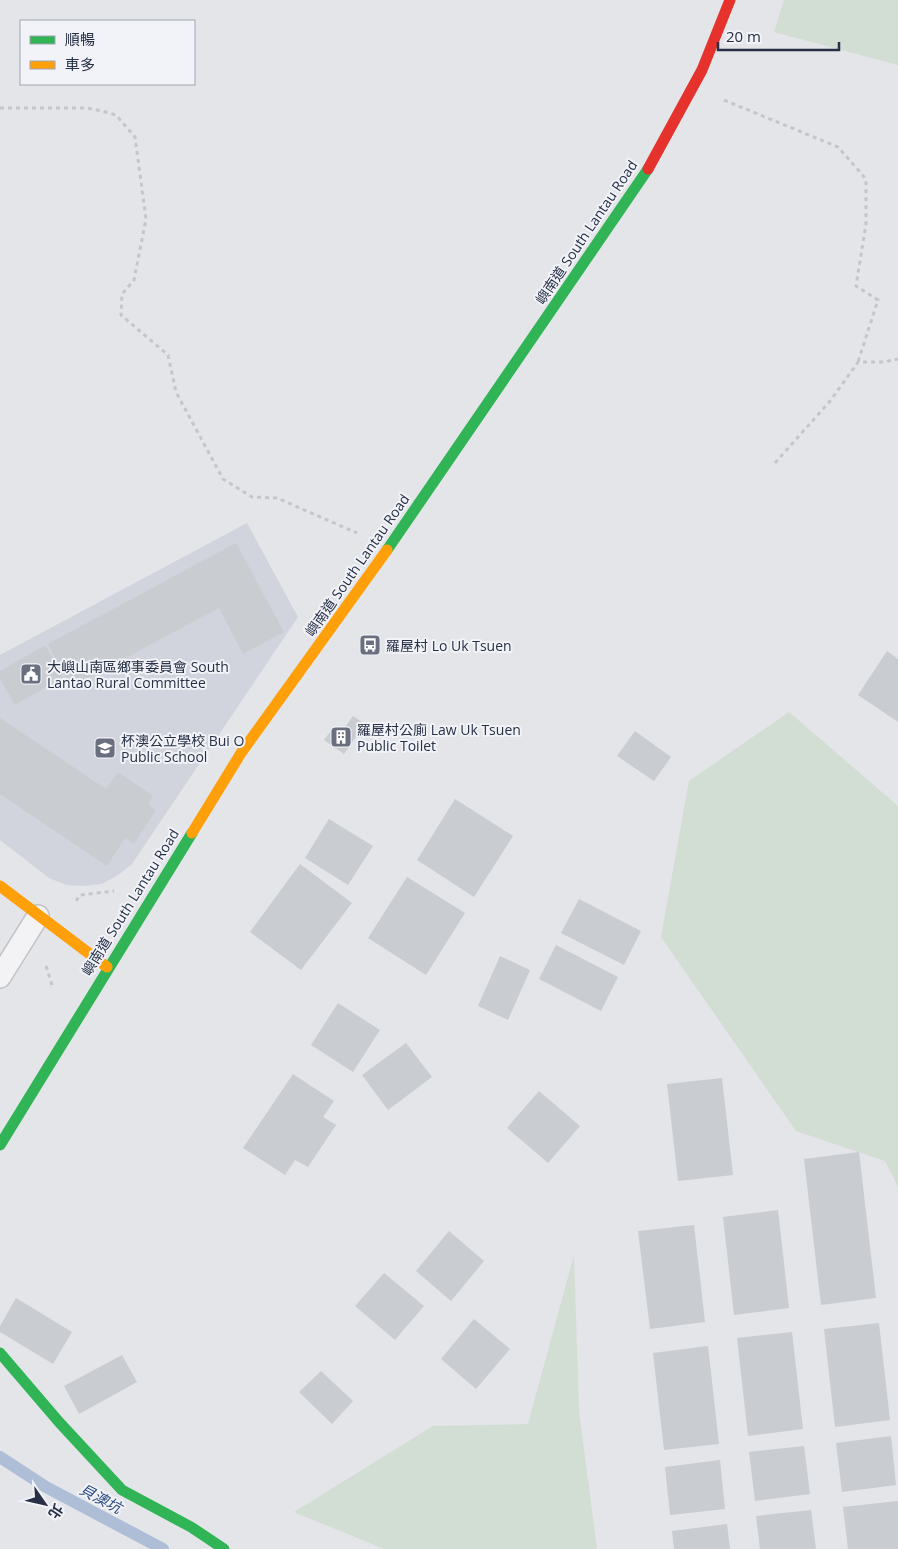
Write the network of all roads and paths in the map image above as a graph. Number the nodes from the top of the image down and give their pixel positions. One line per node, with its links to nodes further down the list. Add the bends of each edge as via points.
1 (730, 0): 10 (main road, 嶼南道 South Lantau Road, via 702,70 647,171 390,546 241,753)
2 (718, 97): 5 (path, via 838,147 866,179 866,224 856,286 878,300)
3 (0, 108): 7 (path, via 87,108 102,111 116,115 135,137 146,219 134,280 122,294 121,315 168,356 176,392 223,479 252,497 277,498)
4 (898, 359): 5 (path)
5 (858, 362): 6 (path, via 831,400)
6 (775, 463)
7 (366, 537)
8 (0, 886): 9 (main road)
9 (38, 916): 10 (main road); 11 (lane)
10 (107, 967): 12 (main road, 嶼南道 South Lantau Road)
11 (0, 977)
12 (0, 1145)
13 (0, 1354): 14 (main road, via 122,1490 191,1527)
14 (224, 1549)

